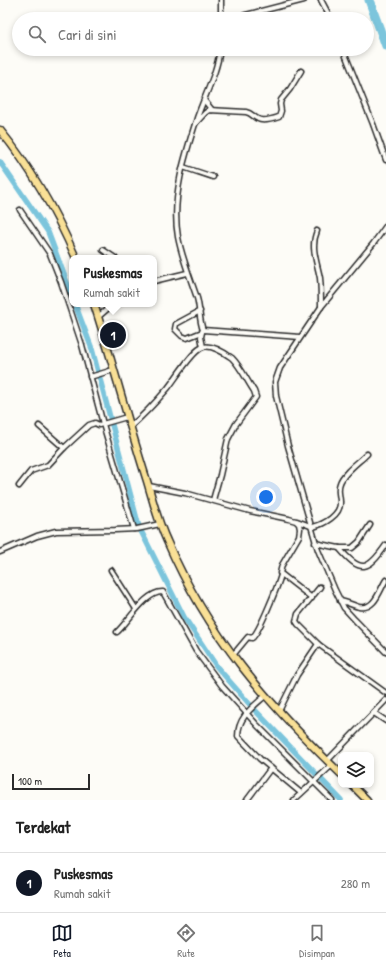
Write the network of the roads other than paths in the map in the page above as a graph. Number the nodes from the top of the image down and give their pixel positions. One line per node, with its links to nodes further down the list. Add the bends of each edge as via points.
1 (222, 0): 4 (street)
2 (304, 0): 5 (street)
3 (321, 0): 6 (street)
4 (221, 12)
5 (257, 12)
6 (327, 12)
7 (218, 56): 10 (street)
8 (346, 56): 14 (street)
9 (301, 71): 11 (street, via 281,100 279,117 260,120 251,113)
10 (204, 100): 11 (street); 12 (street)
11 (212, 110): 12 (street, via 205,112)
12 (195, 125): 15 (street)
13 (0, 130): 21 (main road, via 35,179)
14 (386, 160)
15 (183, 166): 16 (street); 23 (street, via 176,221)
16 (213, 178)
17 (20, 210): 34 (street, via 50,254)
18 (386, 226): 27 (street)
19 (317, 231): 27 (street, via 313,244 320,278)
20 (103, 250): 22 (street)
21 (75, 255)
22 (110, 255)
23 (187, 273): 24 (street); 28 (street)
24 (157, 281)
25 (95, 307): 29 (main road)
26 (110, 307): 29 (street)
27 (321, 307): 31 (street)
28 (200, 311): 30 (street); 30 (street, via 176,324 175,329 187,338)
29 (98, 317): 33 (main road)
30 (203, 331): 31 (street); 32 (street)
31 (300, 337): 47 (street, via 276,376 275,389)
32 (203, 347): 38 (street); 43 (street, via 214,348 231,358 256,396 228,439)
33 (111, 370): 34 (street); 35 (main road)
34 (92, 376): 36 (street)
35 (125, 417): 36 (street); 38 (main road)
36 (104, 424): 39 (street, via 89,425); 48 (street)
37 (39, 426): 39 (street)
38 (130, 428): 42 (main road)
39 (64, 448): 41 (street, via 48,465 31,471)
40 (367, 454): 47 (street, via 340,482 340,506 335,514 328,520)
41 (19, 486)
42 (149, 486): 43 (street); 45 (main road)
43 (213, 500): 44 (street)
44 (294, 520): 47 (street); 54 (street, via 299,524 299,536 282,565)
45 (160, 524): 48 (street); 63 (main road, via 187,584)
46 (370, 525): 51 (street, via 355,546)
47 (310, 527): 49 (street)
48 (135, 529): 52 (street, via 56,531)
49 (316, 543): 51 (street); 58 (street)
50 (386, 545): 51 (street, via 377,558 365,566 354,563)
51 (339, 548)
52 (0, 552)
53 (111, 570): 59 (street)
54 (281, 575): 57 (street); 63 (street, via 254,637 248,636)
55 (386, 580): 58 (street, via 375,601 367,607)
56 (320, 586): 57 (street)
57 (312, 598): 61 (street, via 298,614 296,621)
58 (340, 601): 62 (street)
59 (136, 609): 60 (street); 69 (street, via 154,594 164,593 196,651)
60 (117, 632)
61 (318, 644): 64 (street); 67 (street, via 297,675)
62 (386, 652)
63 (233, 656): 65 (main road)
64 (386, 693)
65 (265, 696): 67 (main road); 69 (street)
66 (386, 700): 68 (street)
67 (279, 711): 71 (main road)
68 (374, 713): 70 (street); 71 (street)
69 (246, 714): 72 (street, via 238,736); 74 (street)
70 (386, 721)
71 (329, 765): 73 (main road); 74 (street)
72 (271, 768): 76 (street); 77 (street)
73 (338, 772)
74 (316, 780): 76 (street); 79 (street)
75 (355, 788): 80 (main road)
76 (301, 793): 78 (street)
77 (247, 800)
78 (295, 800)
79 (332, 800)
80 (367, 800)

